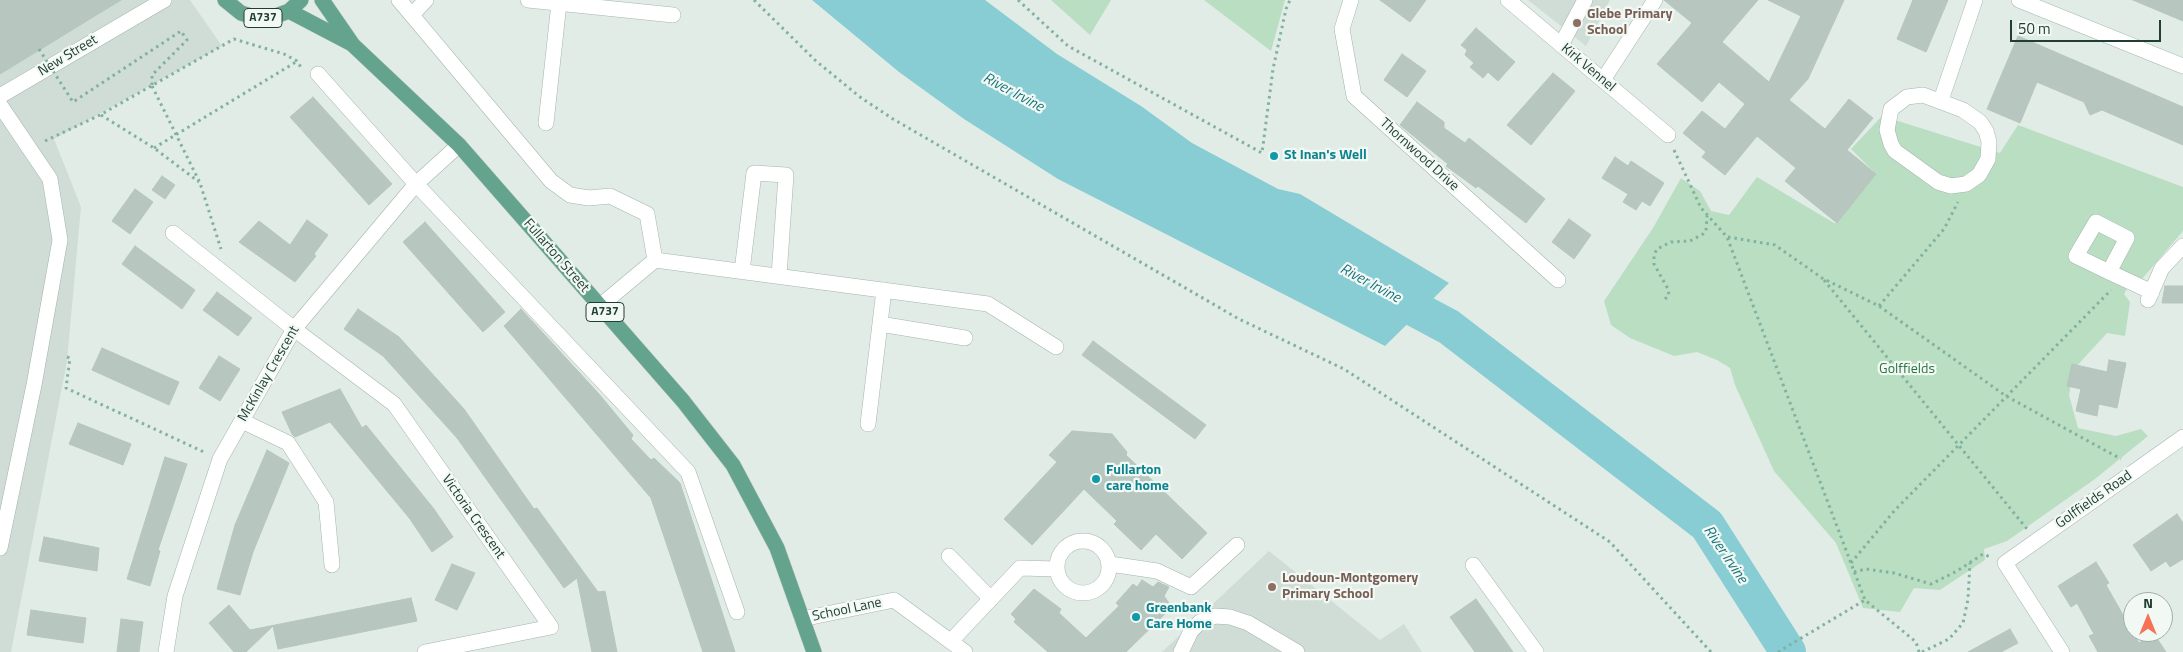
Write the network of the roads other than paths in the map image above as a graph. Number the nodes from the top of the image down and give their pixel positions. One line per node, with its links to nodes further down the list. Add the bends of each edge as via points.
1 (146, 0): 19 (street, New Street)
2 (164, 0): 19 (street, New Street)
3 (225, 0): 16 (main road, A737, via 240,13 257,18 274,17)
4 (301, 0): 16 (main road, A737)
5 (322, 0): 20 (main road, Fullarton Street / A737)
6 (399, 0): 17 (street)
7 (426, 0): 17 (street)
8 (528, 0): 15 (street)
9 (1351, 0): 38 (street, Thornwood Drive, via 1342,29 1354,96)
10 (1508, 0): 21 (street, Kirk Vennel)
11 (1585, 0): 21 (street)
12 (1655, 0): 24 (street)
13 (1975, 0): 26 (street)
14 (2019, 0): 22 (street)
15 (559, 3): 18 (street); 28 (street)
16 (289, 11): 20 (main road, Fullarton Street / A737)
17 (412, 15): 34 (street, via 551,180 570,195 589,198 610,196 647,214)
18 (673, 15)
19 (135, 16): 25 (street, New Street)
20 (353, 45): 30 (main road, Fullarton Street / A737)
21 (1561, 45): 24 (street, Kirk Vennel)
22 (2183, 66)
23 (318, 74): 31 (street)
24 (1603, 80): 29 (street, Kirk Vennel)
25 (0, 96)
26 (1941, 100): 26 (street, via 1972,115 1986,131 1989,142 1984,167 1972,181 1958,186 1944,185 1928,176 1895,151 1888,137 1888,115 1898,102 1915,95)
27 (0, 105): 49 (street, via 50,179 60,240)
28 (546, 123)
29 (1668, 135)
30 (459, 145): 31 (street, McKinlay Crescent); 40 (main road, Fullarton Street / A737)
31 (416, 184): 42 (street, McKinlay Crescent); 56 (street, via 688,472)
32 (173, 233): 42 (street)
33 (2183, 246): 36 (street, via 2162,268 2150,296)
34 (655, 260): 35 (street); 40 (street)
35 (742, 271): 37 (street); 37 (street, via 754,173 786,176)
36 (2109, 272)
37 (779, 276): 39 (street)
38 (1558, 280)
39 (884, 290): 41 (street); 44 (street, via 988,304)
40 (600, 306): 57 (main road, Fullarton Street / A737, via 683,400 733,465 777,548)
41 (880, 324): 43 (street); 46 (street)
42 (294, 329): 45 (street, McKinlay Crescent); 60 (street, Victoria Crescent, via 394,404 551,627)
43 (965, 338)
44 (1056, 347)
45 (242, 421): 52 (street, via 288,443 326,502); 59 (street, McKinlay Crescent, via 220,459 175,596)
46 (868, 424)
47 (2183, 437): 66 (street, Golffields Road, via 2005,563)
48 (1237, 545): 51 (street, via 1191,587 1157,571)
49 (0, 548)
50 (949, 556): 55 (street)
51 (1110, 564): 54 (street, via 1102,548 1085,540 1076,541 1062,552); 54 (street, via 1106,580 1094,591 1086,593 1064,584)
52 (332, 565)
53 (1472, 565): 65 (street)
54 (1057, 569): 55 (street, via 1020,568)
55 (992, 599): 58 (street)
56 (737, 612)
57 (802, 619): 58 (street, School Lane, via 894,600); 61 (main road, A737)
58 (951, 642): 62 (street, School Lane)
59 (166, 652)
60 (425, 652)
61 (814, 652)
62 (965, 652)
63 (1181, 652): 64 (street, via 1191,631 1200,622 1215,616 1248,623)
64 (1296, 652)
65 (1536, 652)
66 (2062, 652)

